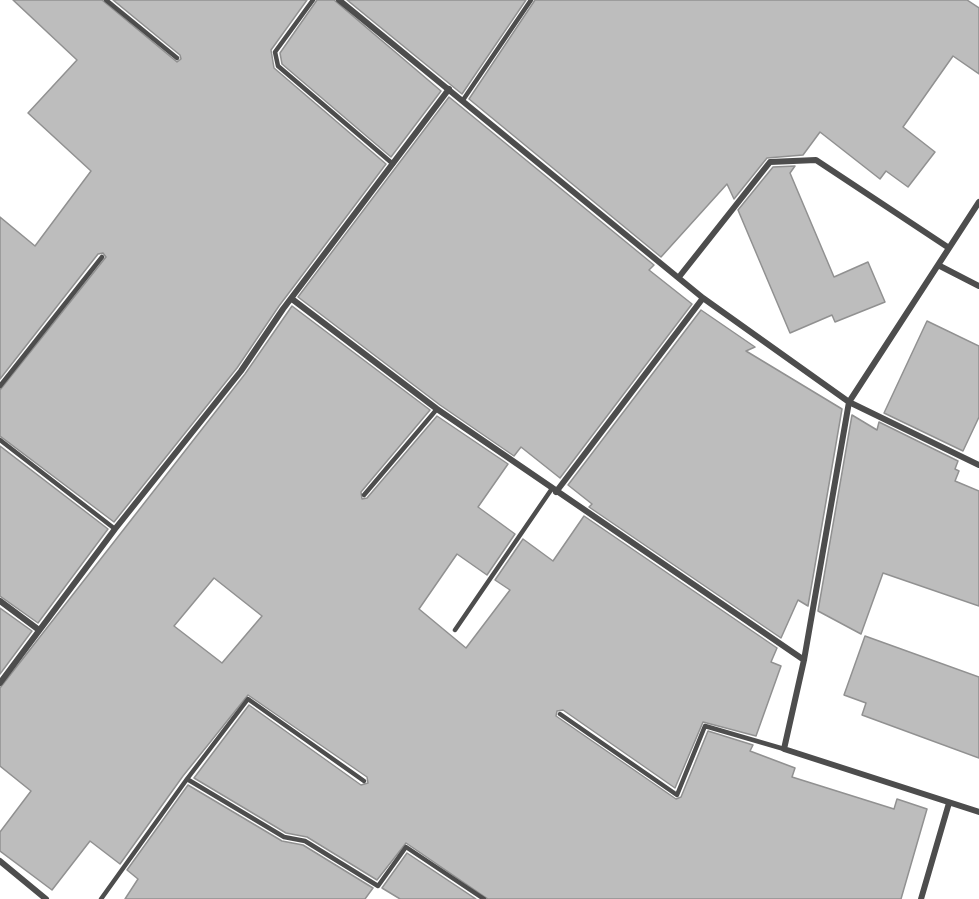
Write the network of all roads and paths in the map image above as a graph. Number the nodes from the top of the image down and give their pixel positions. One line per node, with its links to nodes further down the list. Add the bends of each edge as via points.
1 (106, 0): 5 (lane)
2 (313, 0): 8 (lane, via 275,52 278,66)
3 (339, 0): 6 (street)
4 (531, 0): 7 (lane)
5 (177, 58)
6 (449, 89): 7 (street); 8 (street)
7 (463, 100): 13 (street)
8 (393, 164): 16 (street)
9 (979, 202): 10 (street)
10 (949, 248): 12 (street); 13 (street, via 816,160 770,162)
11 (102, 257): 17 (lane)
12 (938, 265): 14 (street); 18 (street)
13 (679, 277): 15 (street)
14 (979, 286)
15 (703, 298): 18 (street); 22 (street)
16 (292, 299): 19 (street); 24 (street, via 241,371)
17 (0, 386)
18 (849, 402): 21 (street); 28 (street)
19 (437, 409): 22 (street); 23 (lane)
20 (0, 440): 24 (lane)
21 (979, 465)
22 (554, 491): 27 (lane); 28 (street)
23 (364, 495)
24 (115, 529): 26 (street)
25 (0, 601): 26 (street)
26 (39, 630): 29 (street)
27 (455, 630)
28 (804, 660): 31 (street)
29 (0, 682)
30 (560, 714): 31 (lane, via 677,795 705,726)
31 (784, 749): 34 (street)
32 (187, 778): 33 (lane, via 248,699); 38 (lane); 39 (lane, via 284,837 305,841 378,886 406,847)
33 (364, 781)
34 (949, 803): 35 (street); 40 (street)
35 (979, 812)
36 (0, 861): 37 (street)
37 (46, 899)
38 (101, 899)
39 (484, 899)
40 (921, 899)

